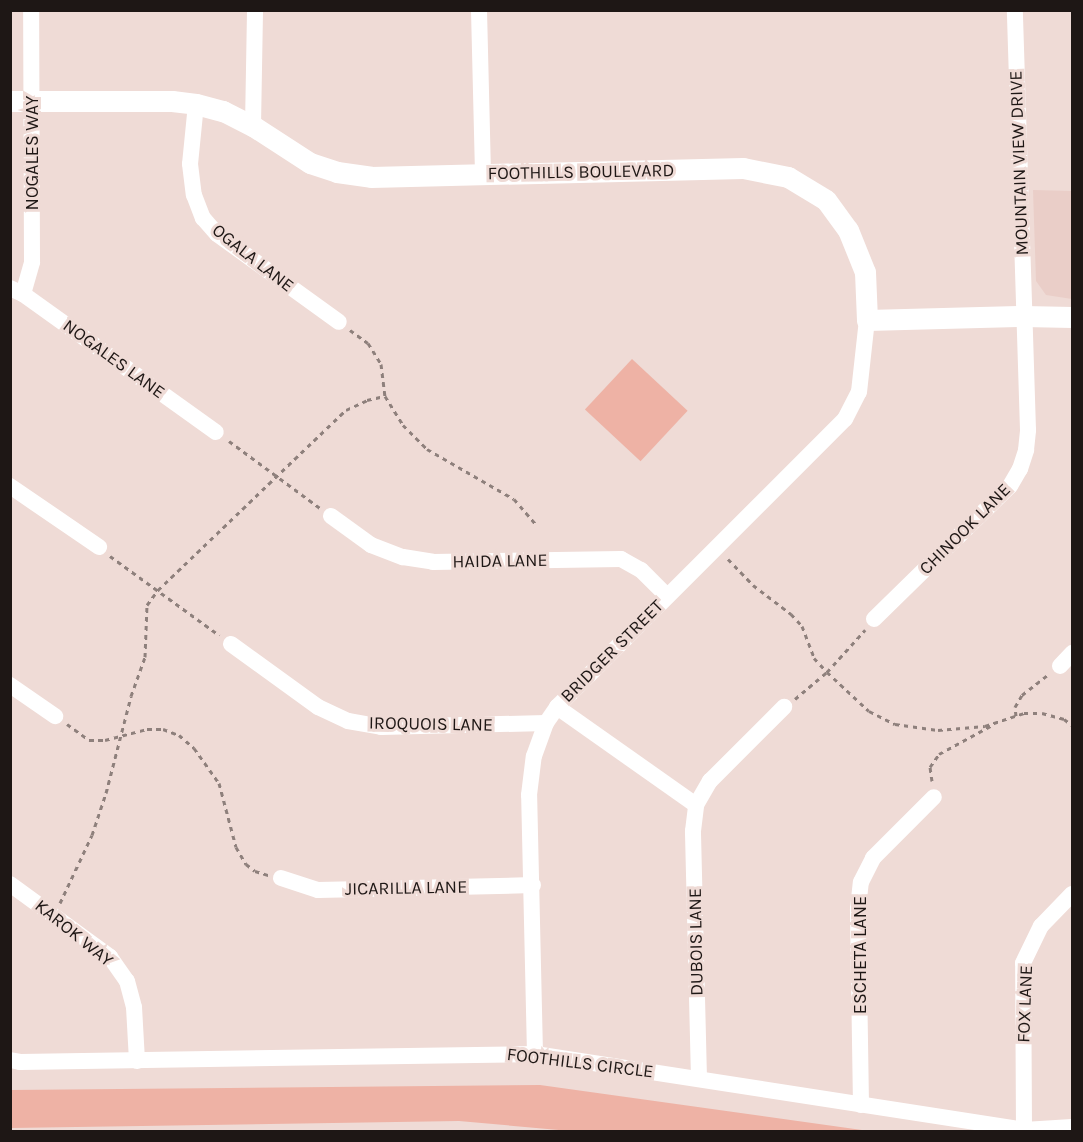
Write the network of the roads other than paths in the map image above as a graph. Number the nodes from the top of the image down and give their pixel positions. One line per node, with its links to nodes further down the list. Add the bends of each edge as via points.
1 (31, 10): 6 (street, NOGALES WAY)
2 (255, 10): 8 (street)
3 (479, 10): 9 (street)
4 (1014, 10): 11 (street, MOUNTAIN VIEW DRIVE)
5 (10, 101): 6 (street, FOOTHILLS BOULEVARD)
6 (32, 101): 7 (street, FOOTHILLS BOULEVARD); 10 (street, NOGALES WAY, via 32,262)
7 (196, 104): 8 (street, FOOTHILLS BOULEVARD, via 223,111); 14 (street, OGALA LANE, via 190,164 194,195 203,218 217,234)
8 (253, 126): 9 (street, FOOTHILLS BOULEVARD, via 310,163 337,172 371,177)
9 (483, 175): 13 (street, FOOTHILLS BOULEVARD, via 743,168 789,177 826,200 848,230 865,272)
10 (17, 291): 15 (street, NOGALES LANE)
11 (1023, 316): 12 (street); 13 (street); 20 (street, CHINOOK LANE, via 1029,430 1020,469 1010,486)
12 (1072, 318)
13 (867, 320): 19 (street, BRIDGER STREET, via 859,392 845,419)
14 (339, 322)
15 (216, 432)
16 (10, 486): 18 (street)
17 (331, 516): 19 (street, HAIDA LANE, via 371,545 403,557 433,562 621,559 641,570)
18 (99, 548)
19 (667, 596): 25 (street, BRIDGER STREET)
20 (874, 619)
21 (231, 644): 28 (street, IROQUOIS LANE, via 318,707 348,721 381,727)
22 (1072, 653): 23 (street)
23 (1060, 666)
24 (10, 685): 27 (street)
25 (557, 707): 28 (street, BRIDGER STREET); 30 (street)
26 (784, 707): 30 (street, DUBOIS LANE, via 710,781)
27 (56, 716)
28 (546, 723): 33 (street, BRIDGER STREET, via 534,756 529,795)
29 (934, 797): 39 (street, ESCHETA LANE, via 873,858 861,882)
30 (696, 805): 38 (street, DUBOIS LANE, via 693,831)
31 (281, 878): 33 (street, JICARILLA LANE, via 318,890)
32 (10, 884): 37 (street, KAROK WAY, via 110,957 127,981 134,1007)
33 (533, 885): 35 (street, BRIDGER STREET)
34 (1072, 894): 41 (street, FOX LANE, via 1041,926 1023,963)
35 (534, 1054): 37 (street, FOOTHILLS CIRCLE); 38 (street, FOOTHILLS CIRCLE)
36 (10, 1060): 37 (street, FOOTHILLS CIRCLE)
37 (136, 1061)
38 (699, 1079): 39 (street, FOOTHILLS CIRCLE)
39 (861, 1105): 41 (street, FOOTHILLS CIRCLE)
40 (1072, 1127): 41 (street, FOOTHILLS CIRCLE)
41 (1024, 1130)

